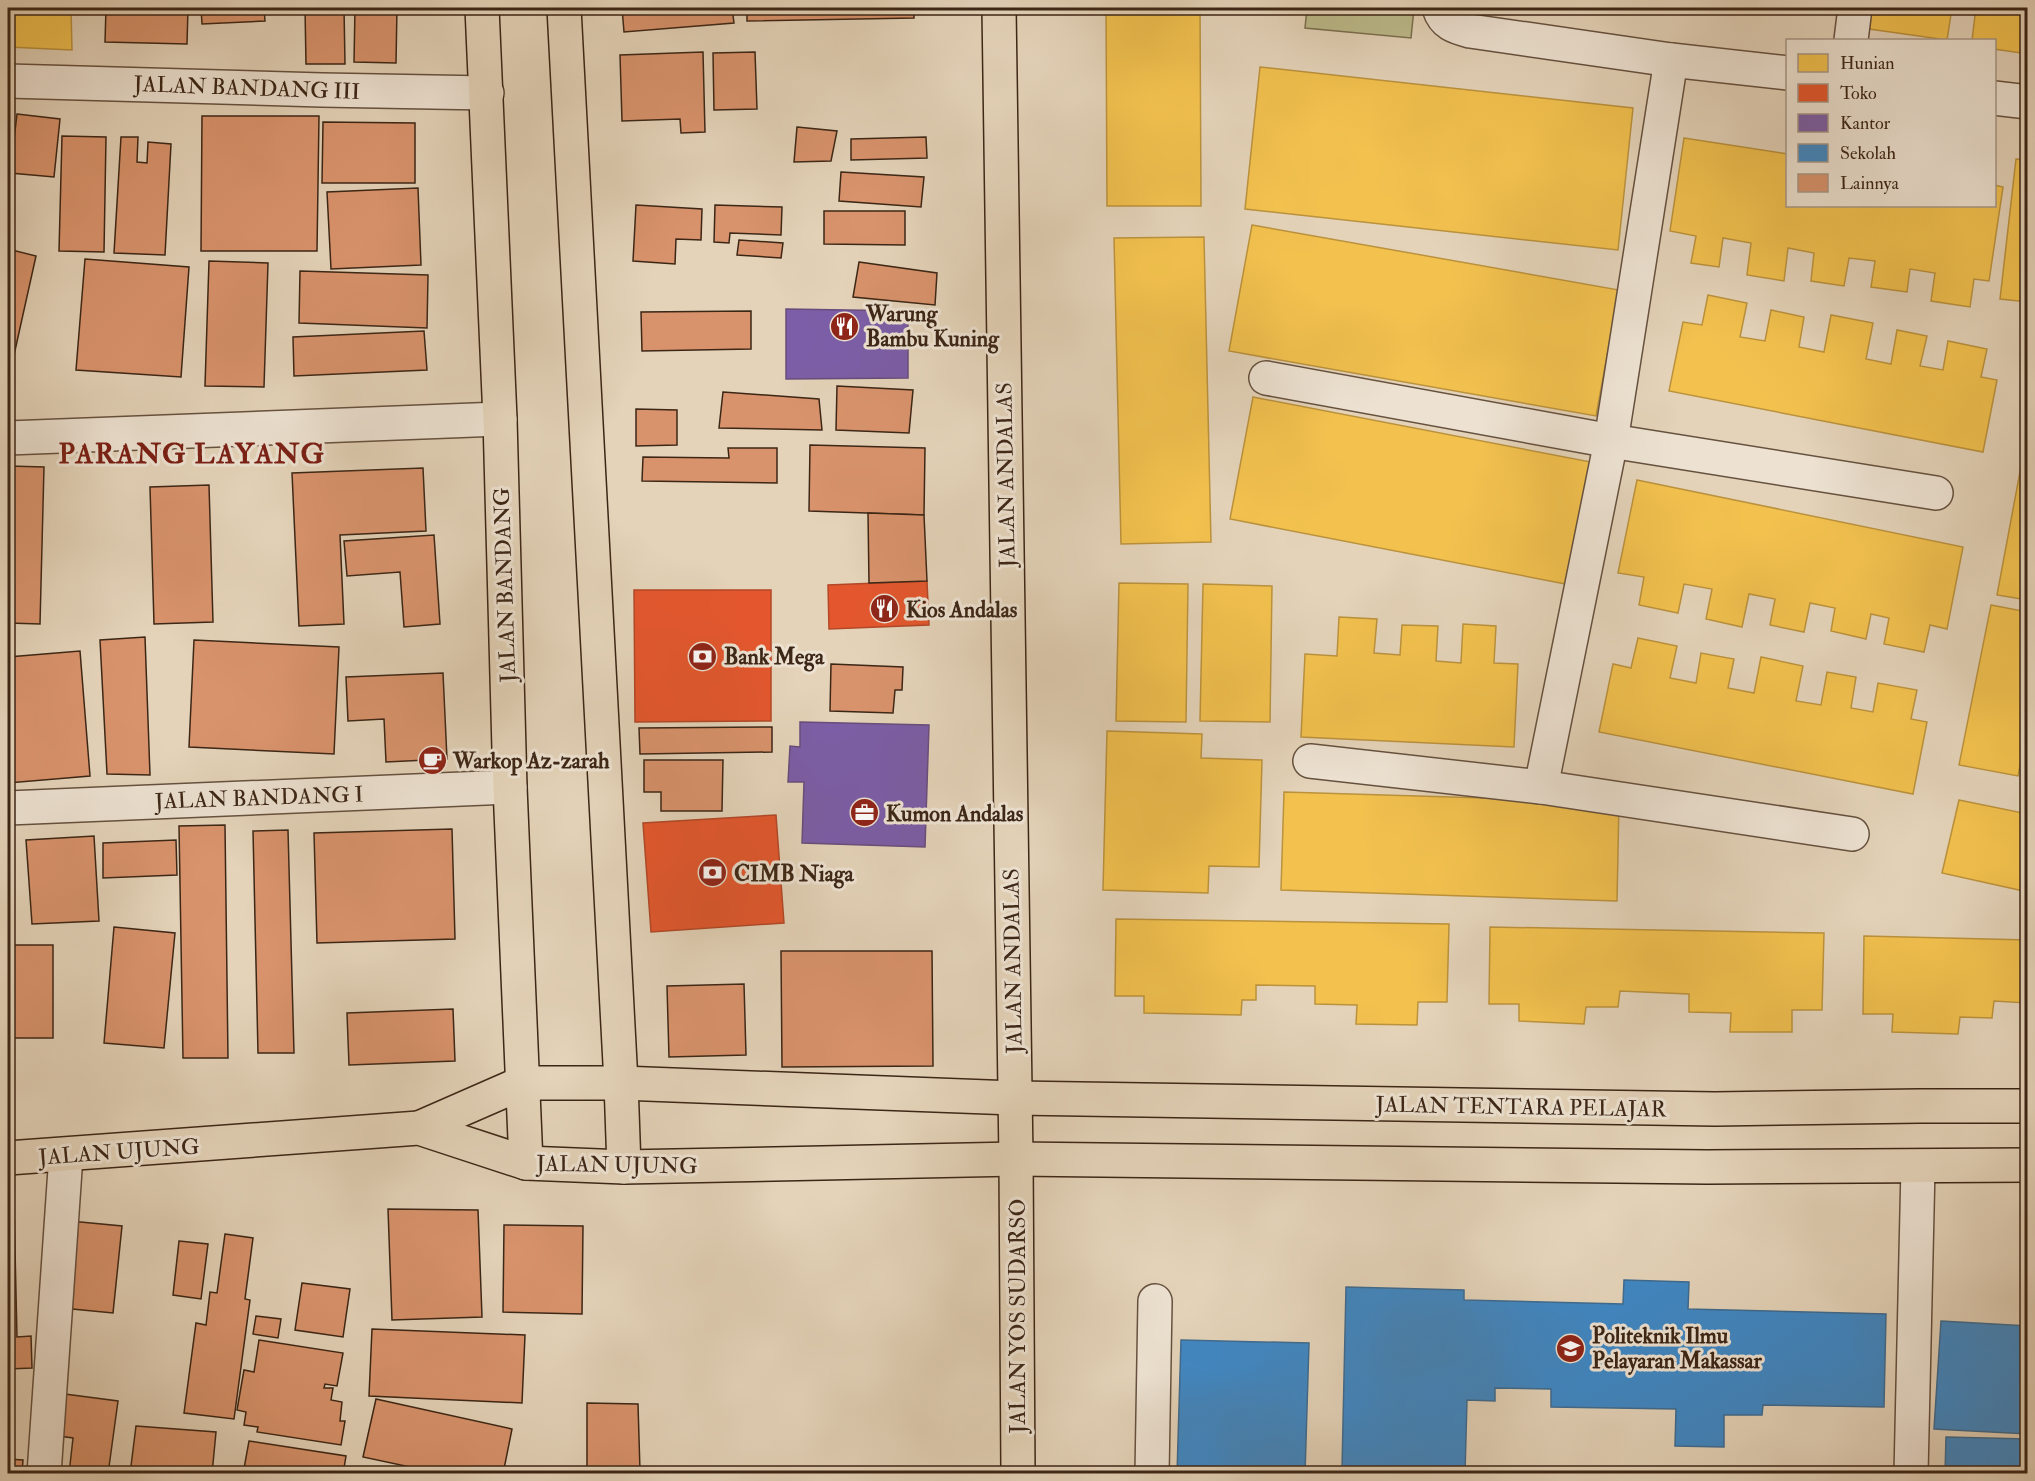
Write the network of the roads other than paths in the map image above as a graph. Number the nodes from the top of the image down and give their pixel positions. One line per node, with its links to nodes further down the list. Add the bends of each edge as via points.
1 (482, 8): 10 (main road, JALAN BANDANG)
2 (564, 8): 24 (main road)
3 (999, 8): 25 (main road, JALAN ANDALAS)
4 (1439, 8): 7 (street, via 1450,24 1470,31)
5 (1856, 8): 6 (street)
6 (1851, 39)
7 (1671, 60): 8 (street); 16 (street)
8 (1786, 74)
9 (8, 81): 10 (street, JALAN BANDANG III)
10 (487, 93): 14 (main road, JALAN BANDANG)
11 (1996, 98): 12 (street)
12 (2028, 102)
13 (1266, 378): 16 (street)
14 (500, 419): 15 (street); 19 (main road, JALAN BANDANG)
15 (8, 438)
16 (1611, 441): 17 (street); 20 (street)
17 (1936, 493)
18 (1310, 761): 20 (street)
19 (510, 787): 21 (street, JALAN BANDANG I); 23 (main road, JALAN BANDANG)
20 (1541, 787): 22 (street)
21 (8, 808)
22 (1852, 834)
23 (522, 1083): 24 (main road, JALAN TENTARA PELAJAR); 27 (main road); 31 (main road, JALAN BANDANG)
24 (621, 1083): 25 (main road, JALAN TENTARA PELAJAR); 33 (main road)
25 (1014, 1098): 26 (main road, JALAN TENTARA PELAJAR, via 1715,1109); 30 (main road, JALAN ANDALAS)
26 (2028, 1106)
27 (418, 1128): 28 (main road, JALAN UJUNG); 31 (main road, JALAN UJUNG)
28 (66, 1155): 29 (main road, JALAN UJUNG); 36 (street)
29 (8, 1158)
30 (1017, 1159): 33 (main road, JALAN UJUNG); 34 (main road); 37 (main road, JALAN YOS SUDARSO)
31 (526, 1163): 33 (main road, JALAN UJUNG)
32 (2028, 1166): 34 (main road)
33 (624, 1167)
34 (1918, 1167): 39 (street)
35 (1155, 1301): 38 (street)
36 (44, 1473)
37 (1018, 1473)
38 (1152, 1473)
39 (1911, 1473)

